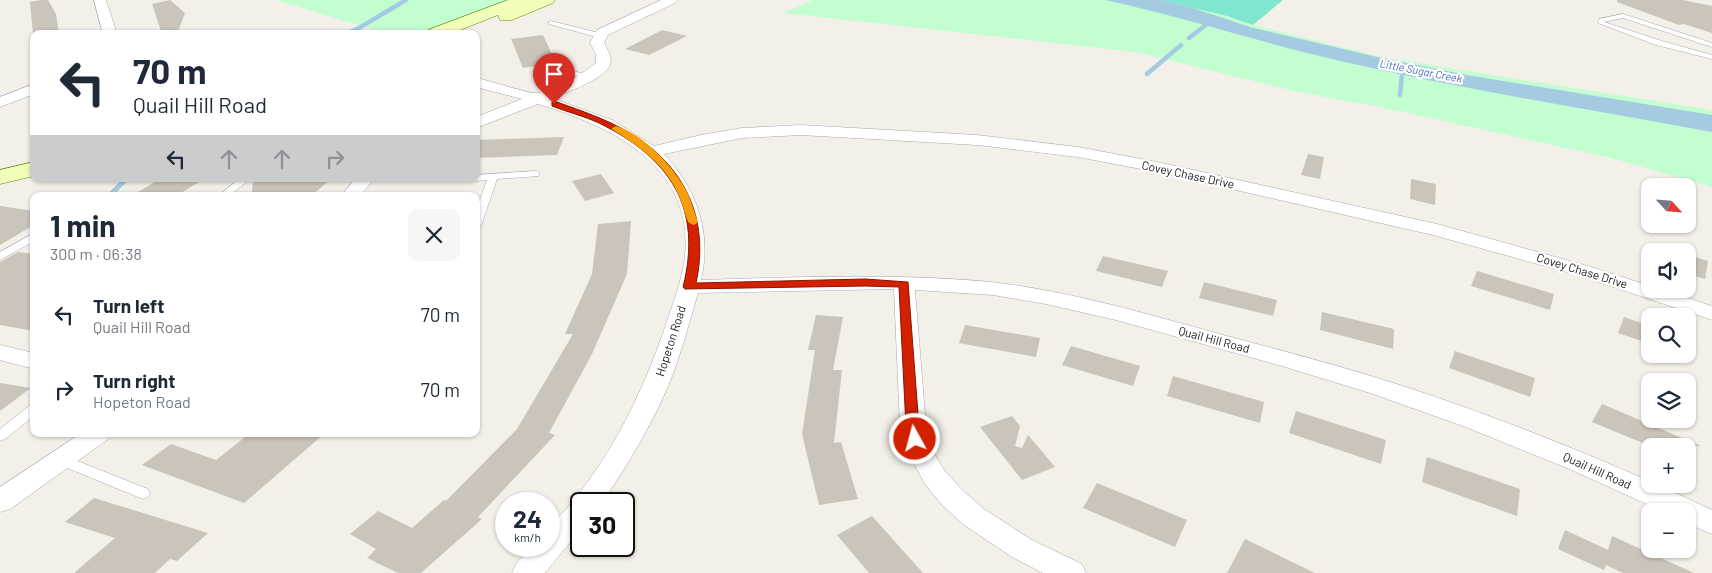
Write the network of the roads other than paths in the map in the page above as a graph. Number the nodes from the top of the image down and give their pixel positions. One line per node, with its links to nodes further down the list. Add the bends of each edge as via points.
1 (100, 0): 6 (street)
2 (523, 0): 7 (main road)
3 (547, 0): 8 (main road)
4 (671, 0): 9 (street, via 612,26)
5 (552, 23): 9 (lane)
6 (109, 30)
7 (444, 30)
8 (470, 30)
9 (600, 36): 13 (street, via 597,43 604,60)
10 (1712, 45): 11 (lane, via 1622,16 1601,20 1601,23 1659,43)
11 (1712, 57)
12 (557, 68): 13 (lane)
13 (588, 78): 16 (street)
14 (480, 83): 16 (street, Hopeton Road)
15 (30, 91): 17 (street)
16 (537, 99): 18 (street); 19 (street, Hopeton Road, via 600,120)
17 (0, 102)
18 (480, 121)
19 (652, 152): 35 (street, Hopeton Road, via 682,191 692,216 694,267); 36 (street, Covey Chase Drive, via 733,134 801,130 951,138 1078,152 1437,230 1581,270)
20 (30, 159): 21 (main road)
21 (0, 166)
22 (30, 170): 25 (main road)
23 (536, 174): 24 (lane)
24 (493, 177): 26 (lane); 31 (lane)
25 (0, 178)
26 (480, 178)
27 (241, 182): 29 (lane)
28 (362, 182): 30 (street)
29 (228, 192)
30 (354, 192)
31 (480, 214)
32 (30, 238): 33 (lane)
33 (0, 257)
34 (904, 284): 35 (street, Quail Hill Road); 47 (street, Quail Hill Road, via 992,289 1047,298 1103,310 1323,370 1435,406 1536,444); 49 (street, via 912,427 925,462 961,506 982,524)
35 (689, 287): 43 (street, Hopeton Road, via 658,381 621,452)
36 (1712, 313)
37 (0, 352): 38 (street)
38 (30, 360)
39 (30, 412): 40 (lane)
40 (0, 436)
41 (93, 437): 42 (street)
42 (60, 459): 44 (lane); 45 (street)
43 (594, 492)
44 (143, 493)
45 (0, 501)
46 (570, 523): 48 (street)
47 (1712, 523)
48 (527, 573)
49 (1070, 573)

